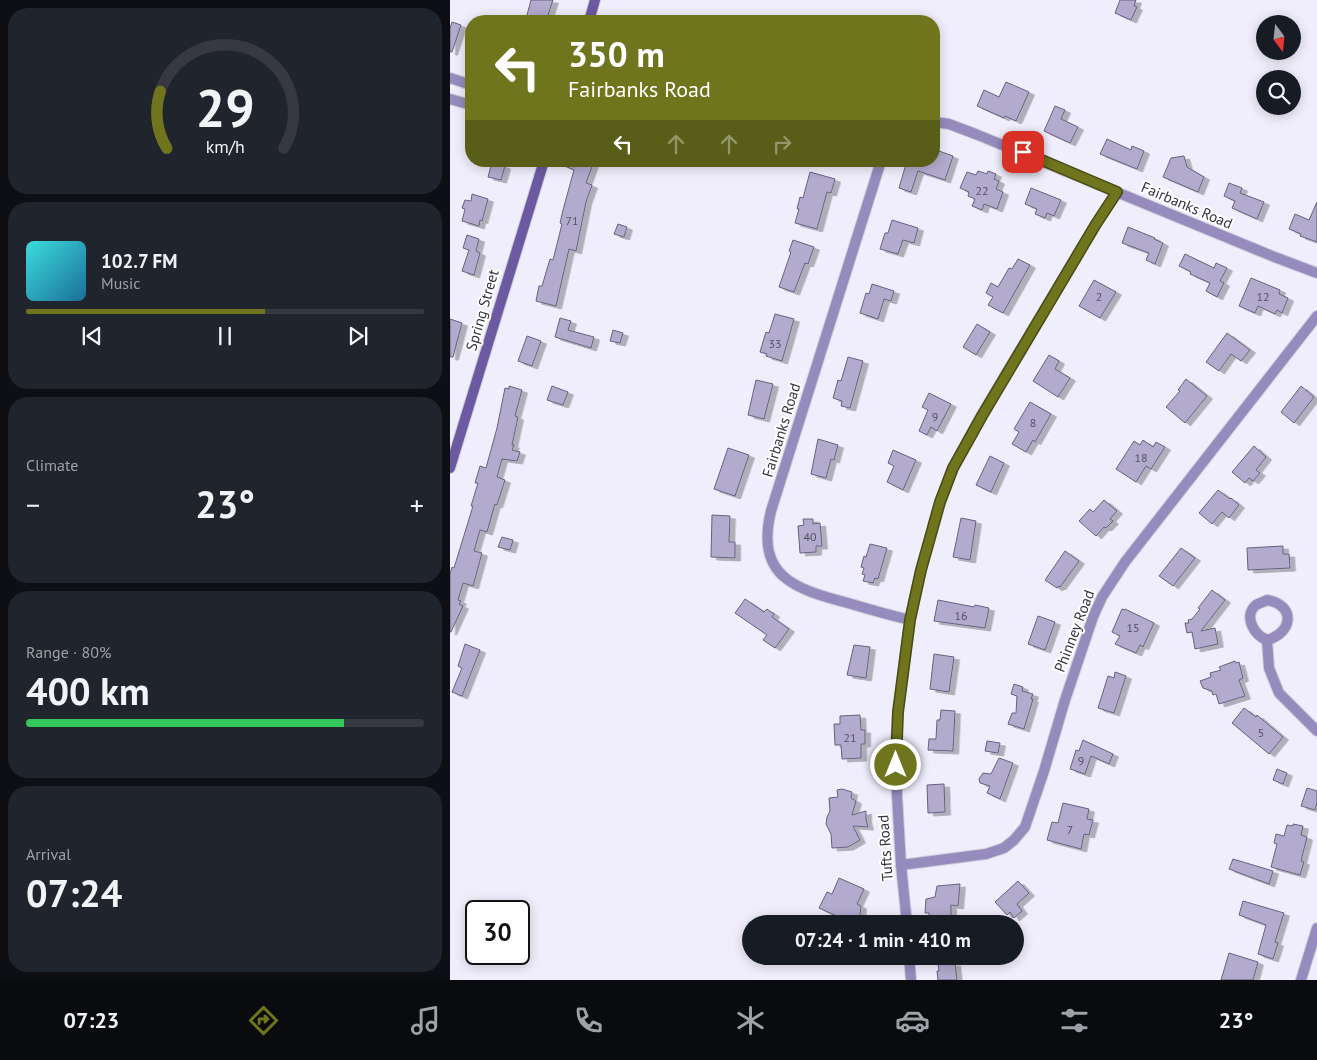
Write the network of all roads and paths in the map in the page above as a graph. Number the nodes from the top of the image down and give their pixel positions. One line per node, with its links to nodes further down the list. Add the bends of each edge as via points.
1 (595, 0): 2 (main road)
2 (591, 15)
3 (450, 78): 4 (street)
4 (465, 82)
5 (450, 99): 6 (street)
6 (465, 103)
7 (940, 123): 10 (street, Fairbanks Road, via 978,134)
8 (542, 167): 13 (main road, Spring Street)
9 (879, 167): 14 (street, Fairbanks Road, via 771,511 766,542 776,569 801,589)
10 (1117, 192): 11 (street, Fairbanks Road); 14 (street, Tufts Road, via 953,468 940,502)
11 (1317, 273)
12 (1317, 316): 17 (street, Phinney Road, via 1125,562 1102,597 1065,700 1025,828 1004,848 986,854)
13 (450, 468)
14 (910, 620): 17 (street, Tufts Road, via 896,743)
15 (1267, 640): 16 (street, via 1269,668 1279,693)
16 (1317, 731)
17 (901, 865): 18 (street, Tufts Road)
18 (906, 915)
19 (1317, 928): 22 (street)
20 (910, 965): 21 (street)
21 (911, 980)
22 (1301, 980)

